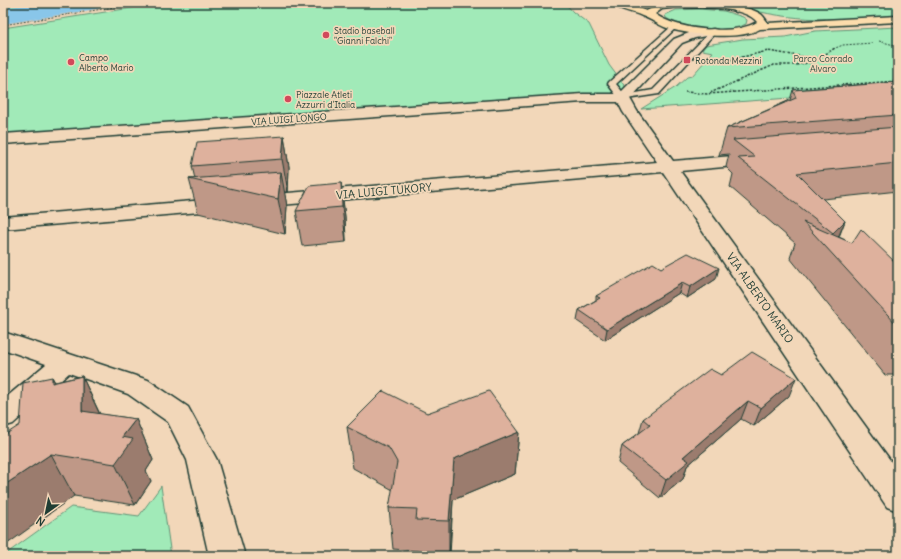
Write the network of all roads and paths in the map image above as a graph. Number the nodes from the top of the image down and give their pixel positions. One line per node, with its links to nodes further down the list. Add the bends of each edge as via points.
1 (10, 3): 7 (path)
2 (140, 3): 15 (path)
3 (616, 3): 11 (main road)
4 (643, 3): 9 (main road)
5 (708, 3): 8 (street)
6 (724, 3): 10 (street)
7 (3, 4)
8 (698, 4): 9 (main road); 10 (main road)
9 (671, 5): 11 (main road, via 654,9)
10 (736, 9): 12 (main road)
11 (650, 15): 16 (main road, via 657,21)
12 (757, 16): 14 (main road); 17 (main road, via 763,23)
13 (898, 19): 14 (main road)
14 (822, 23): 17 (main road)
15 (3, 25)
16 (674, 26): 18 (main road); 19 (street, via 679,32); 24 (lane, VIA ALBERTO MARIO, via 612,84)
17 (760, 26): 18 (main road, via 743,31)
18 (713, 32): 19 (street, via 693,35); 24 (lane, via 656,92)
19 (678, 41): 24 (street)
20 (879, 41): 21 (path, via 842,45)
21 (818, 59): 22 (path, via 768,51 725,61); 23 (path, via 796,65 774,65 707,94)
22 (709, 60)
23 (898, 81)
24 (623, 98): 25 (street, VIA LUIGI LONGO, via 583,98); 27 (street, VIA ALBERTO MARIO)
25 (3, 139)
26 (771, 158): 27 (street, VIA LUIGI TUKORY)
27 (669, 167): 28 (street, VIA LUIGI TUKORY); 32 (street, VIA ALBERTO MARIO)
28 (3, 223)
29 (3, 340): 30 (street)
30 (65, 362): 31 (street); 33 (street, via 138,387 178,415 202,460)
31 (3, 416)
32 (898, 497)
33 (227, 556)

